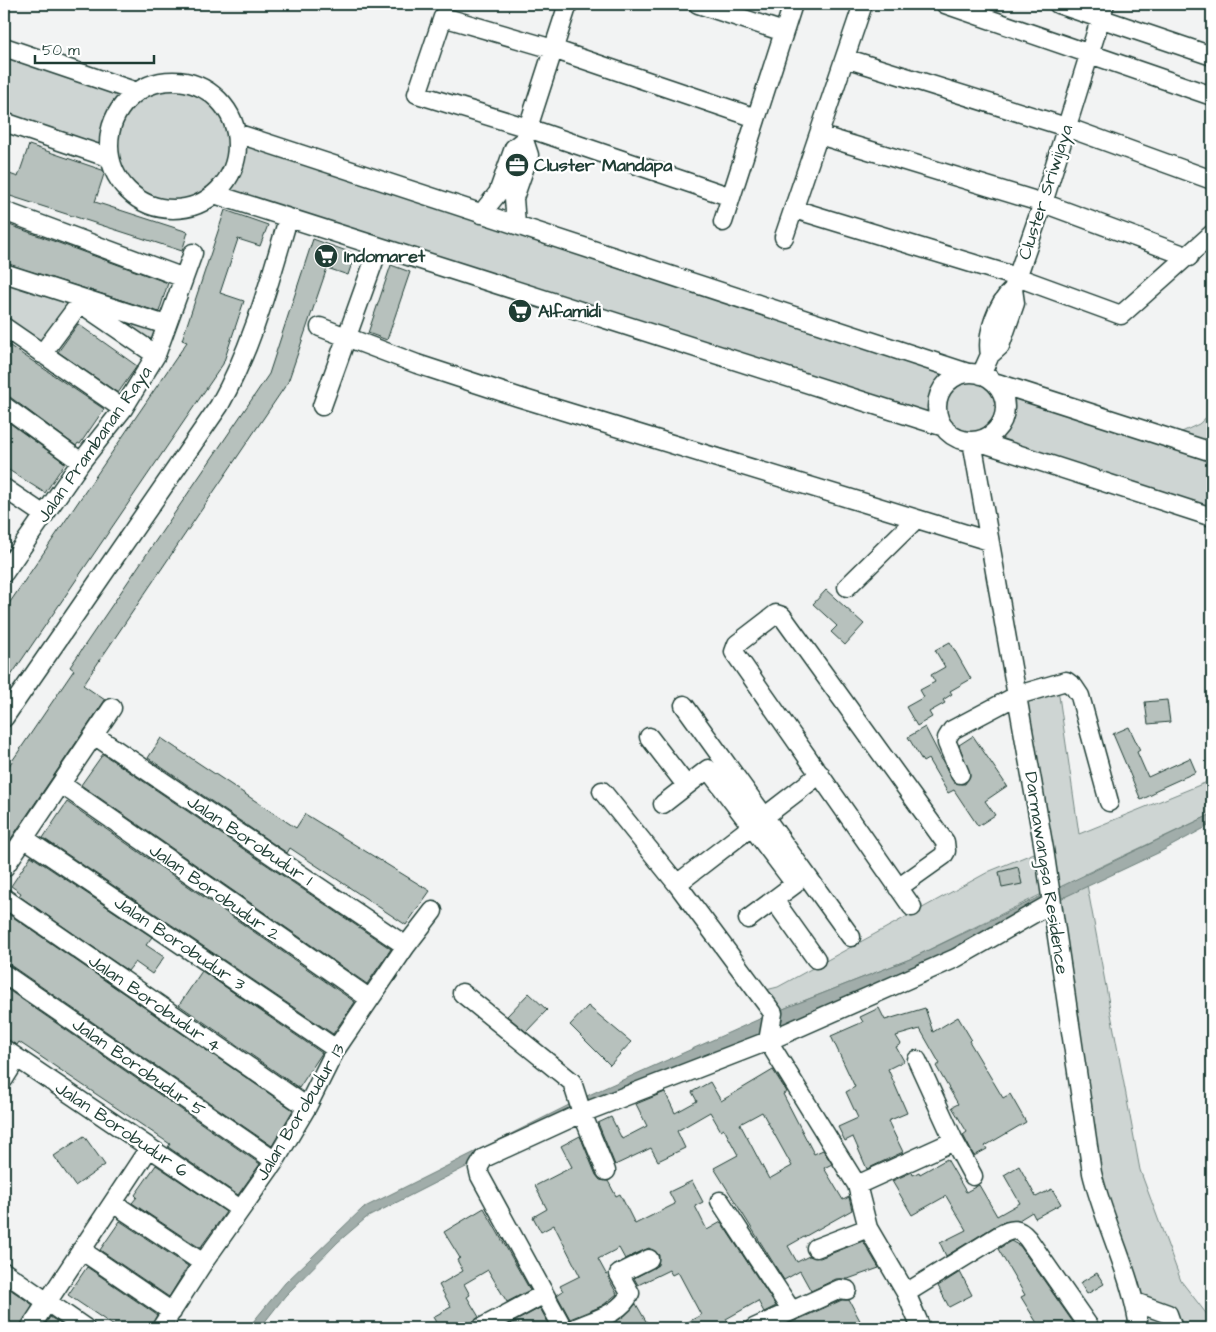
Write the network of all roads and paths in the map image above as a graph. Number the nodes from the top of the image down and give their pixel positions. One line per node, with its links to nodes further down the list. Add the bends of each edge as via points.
1 (568, 4): 10 (street)
2 (698, 4): 8 (street)
3 (793, 4): 8 (street)
4 (863, 4): 13 (street)
5 (945, 4): 11 (street)
6 (1058, 4): 7 (street)
7 (1102, 10): 11 (street, Cluster Sriwijaya); 12 (street)
8 (784, 32): 16 (street)
9 (4, 48): 14 (street)
10 (553, 49): 16 (street); 20 (street); 20 (street, via 443,17 416,97)
11 (1090, 54): 15 (street); 18 (street, Cluster Sriwijaya)
12 (1212, 56)
13 (845, 58): 18 (street); 21 (street)
14 (137, 92): 19 (street, via 148,86 173,81 197,86 226,110); 22 (street, via 113,120 108,145)
15 (1212, 96)
16 (756, 118): 26 (street)
17 (4, 122): 22 (street)
18 (1066, 128): 23 (street); 27 (street, Cluster Sriwijaya)
19 (236, 133): 24 (street, via 234,164 229,177); 30 (street)
20 (526, 134): 25 (street, via 514,148); 26 (street)
21 (819, 135): 27 (street); 28 (street)
22 (110, 158): 24 (street, via 126,189 136,198 158,208 187,208)
23 (1212, 180)
24 (214, 194): 31 (street)
25 (506, 196): 30 (street); 33 (street)
26 (730, 197): 32 (street)
27 (1043, 203): 38 (street); 41 (street, Cluster Sriwijaya)
28 (794, 209): 35 (street); 41 (street)
29 (4, 211): 40 (street)
30 (481, 214): 33 (street)
31 (288, 219): 36 (street); 67 (street, via 261,306 233,380)
32 (722, 222)
33 (516, 225): 49 (street)
34 (1212, 234): 38 (street)
35 (784, 237)
36 (378, 247): 46 (street); 53 (street)
37 (193, 253): 40 (street, Jalan Prambanan Raya)
38 (1189, 257): 41 (street, via 1121,315)
39 (4, 272): 42 (street)
40 (184, 278): 43 (street, Jalan Prambanan Raya)
41 (1015, 283): 49 (street, Cluster Sriwijaya, via 1015,302 1000,346 990,355)
42 (82, 301): 43 (street); 47 (street); 48 (street)
43 (166, 325): 48 (street, Jalan Prambanan Raya)
44 (4, 327): 47 (street)
45 (320, 327): 46 (street)
46 (346, 337): 51 (street); 60 (street, via 518,397)
47 (42, 354): 52 (street)
48 (156, 355): 52 (street, Jalan Prambanan Raya)
49 (981, 377): 53 (street, via 955,378 941,391 937,410); 54 (street, via 1004,396 1005,413 992,434); 55 (street)
50 (4, 406): 56 (street)
51 (322, 406)
52 (123, 409): 56 (street, Jalan Prambanan Raya)
53 (944, 427): 54 (street, via 959,438)
54 (974, 441): 59 (street); 61 (street, Darmawangsa Residence)
55 (1212, 452)
56 (81, 462): 58 (street, Jalan Prambanan Raya)
57 (4, 488): 58 (street)
58 (44, 515): 62 (street, Jalan Prambanan Raya)
59 (1212, 517)
60 (915, 520): 61 (street); 63 (street)
61 (989, 541): 64 (street, Darmawangsa Residence)
62 (4, 573)
63 (847, 587)
64 (1018, 695): 71 (street, via 957,726 948,734 947,743); 75 (street, via 1062,681 1078,691); 84 (street, Darmawangsa Residence)
65 (684, 705): 77 (street)
66 (112, 708): 68 (street)
67 (4, 718)
68 (94, 735): 72 (street); 89 (street, Jalan Borobudur 1)
69 (649, 737): 73 (street)
70 (820, 774): 77 (street); 81 (street); 81 (street, via 734,652 737,644 776,614 782,616 945,842 943,856)
71 (960, 774)
72 (61, 784): 78 (street); 93 (street, Jalan Borobudur 2)
73 (686, 786): 76 (street); 77 (street, via 708,769)
74 (602, 791): 80 (street)
75 (1109, 802)
76 (663, 804)
77 (758, 822): 80 (street); 83 (street, via 795,884); 88 (street)
78 (24, 838): 79 (street); 95 (street, Jalan Borobudur 3)
79 (4, 868)
80 (677, 884): 94 (street, via 773,1014)
81 (898, 888): 85 (street)
82 (4, 898): 99 (street, Jalan Borobudur 4)
83 (774, 900): 87 (street); 90 (street)
84 (1052, 903): 94 (street, via 956,958); 120 (street, Darmawangsa Residence, via 1092,1173 1100,1207)
85 (912, 907)
86 (432, 911): 89 (street, Jalan Borobudur 13)
87 (748, 919)
88 (851, 937)
89 (406, 946): 93 (street, Jalan Borobudur 13)
90 (816, 959)
91 (4, 974): 103 (street, Jalan Borobudur 5)
92 (462, 994): 100 (street, via 572,1082)
93 (370, 999): 95 (street, Jalan Borobudur 13)
94 (768, 1041): 100 (street); 106 (street)
95 (336, 1049): 99 (street, Jalan Borobudur 13)
96 (11, 1053): 98 (street); 102 (street, Jalan Borobudur 6)
97 (917, 1060): 101 (street)
98 (4, 1079)
99 (307, 1107): 103 (street, Jalan Borobudur 13)
100 (582, 1112): 104 (street); 118 (street, via 484,1158 479,1164 480,1176)
101 (954, 1141): 105 (street); 106 (street)
102 (149, 1148): 108 (street); 109 (street, Jalan Borobudur 6)
103 (275, 1161): 109 (street, Jalan Borobudur 13)
104 (606, 1171)
105 (973, 1176)
106 (857, 1186): 110 (street)
107 (720, 1201): 121 (street)
108 (113, 1203): 112 (street); 114 (street)
109 (240, 1209): 114 (street, Jalan Borobudur 13)
110 (868, 1228): 111 (street); 117 (street)
111 (816, 1248)
112 (81, 1250): 119 (street); 122 (street)
113 (649, 1259): 128 (street, via 618,1274 630,1293 623,1304 613,1312)
114 (203, 1263): 122 (street, Jalan Borobudur 13)
115 (4, 1272): 119 (street)
116 (847, 1290): 121 (street, via 840,1289)
117 (906, 1293): 130 (street); 131 (street, via 1014,1229 1028,1239)
118 (544, 1294): 126 (street); 127 (street)
119 (47, 1302): 123 (street); 124 (street)
120 (1135, 1302): 132 (street, Darmawangsa Residence); 133 (street, via 1168,1314)
121 (791, 1310): 129 (street)
122 (172, 1312): 125 (street, Jalan Borobudur 13)
123 (30, 1328)
124 (85, 1328)
125 (161, 1328)
126 (481, 1328)
127 (563, 1328)
128 (576, 1328)
129 (754, 1328)
130 (921, 1328)
131 (1090, 1328)
132 (1139, 1328)
133 (1173, 1328)

